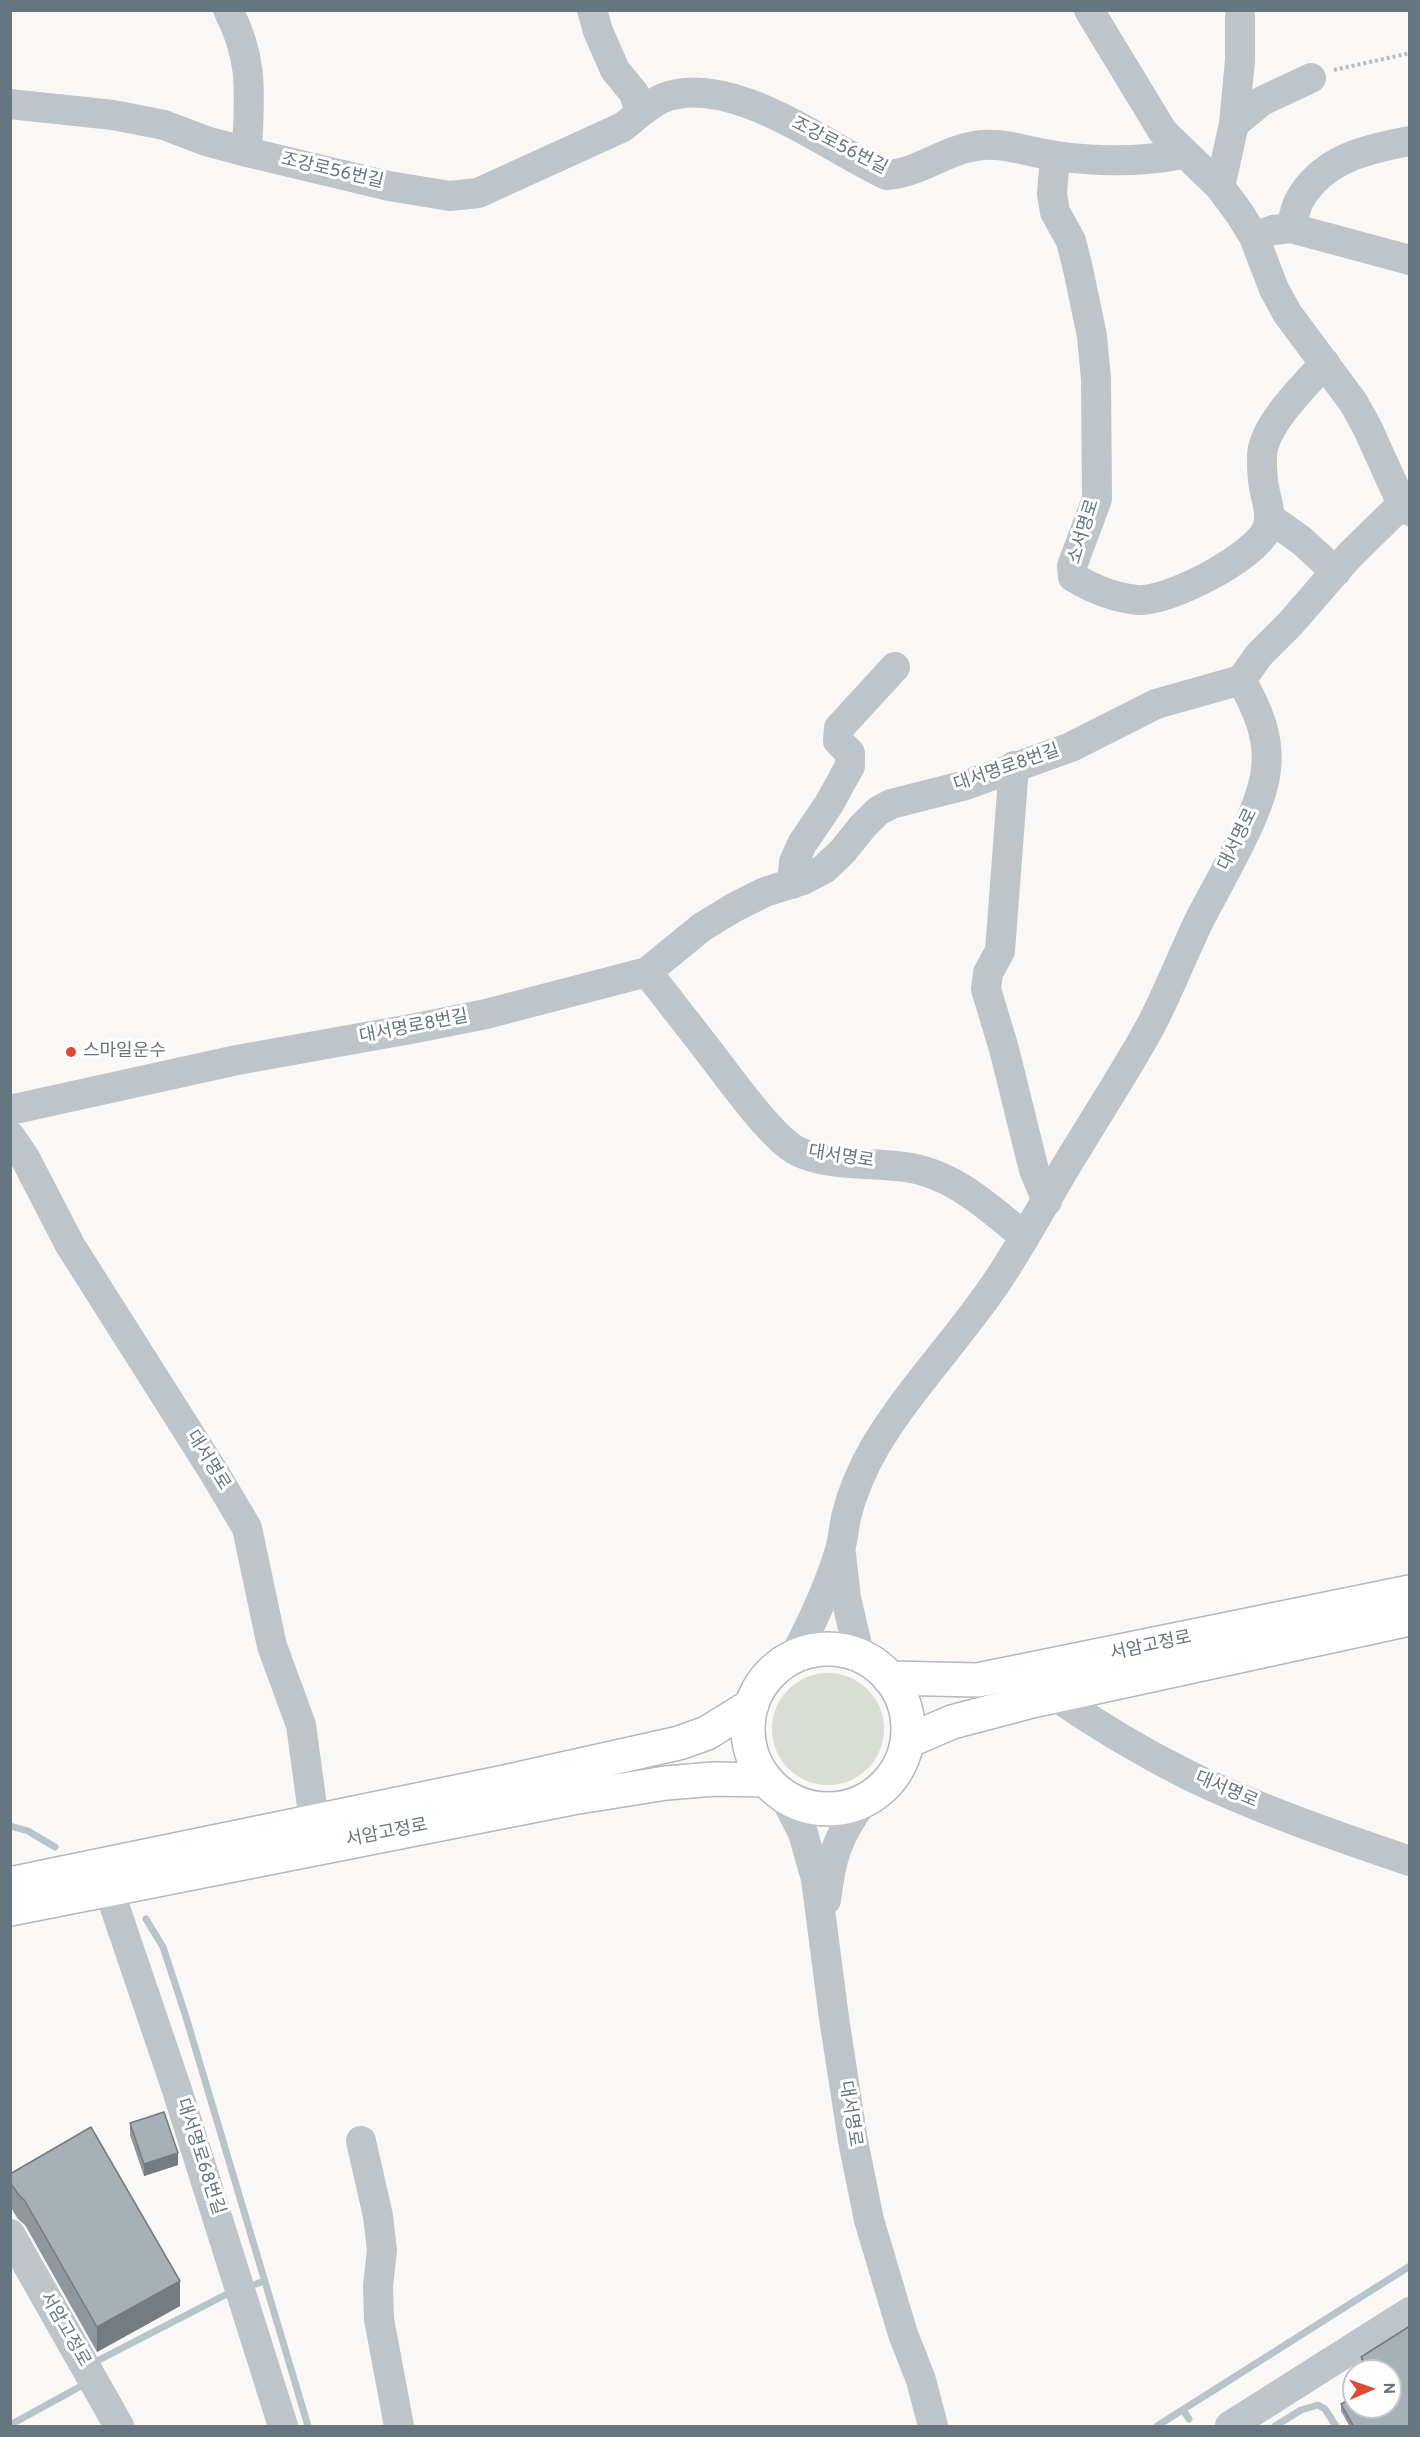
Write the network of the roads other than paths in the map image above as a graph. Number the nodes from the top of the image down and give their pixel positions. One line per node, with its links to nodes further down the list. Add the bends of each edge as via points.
1 (228, 10): 10 (street, via 245,48 250,90)
2 (592, 10): 7 (street, via 615,70 634,93)
3 (1089, 10): 11 (street, via 1163,132)
4 (1240, 16): 8 (street)
5 (1311, 78): 8 (street, via 1262,101)
6 (10, 104): 10 (street, 조강로56번길, via 113,115 164,125)
7 (640, 113): 10 (street, 조강로56번길, via 623,127 478,193 450,196 389,186); 12 (street, 조강로56번길, via 662,98 684,93 723,97 785,119 888,175 904,174 953,150 984,145)
8 (1234, 124): 13 (street)
9 (1410, 141): 14 (street, via 1372,147 1341,159 1318,175 1299,202)
10 (247, 152)
11 (1184, 154): 12 (street, 조강로56번길, via 1151,160); 13 (street)
12 (1055, 156): 19 (street, 소서명로, via 1055,212 1071,242 1078,269 1096,379 1097,499 1072,566 1073,577 1112,595 1140,600 1165,596 1236,562 1261,538)
13 (1220, 186): 15 (street)
14 (1291, 228): 15 (street); 16 (street)
15 (1254, 237): 17 (street, via 1287,313)
16 (1410, 260)
17 (1324, 363): 18 (street, via 1367,427); 19 (street, via 1271,430 1263,448 1263,482)
18 (1406, 508): 20 (street)
19 (1270, 518): 20 (street)
20 (1336, 572): 22 (street)
21 (895, 667): 24 (street, via 839,728 838,741 850,753 850,766 802,844 794,862)
22 (1241, 680): 23 (street, 대서명로8번길, via 1156,704 1071,747); 28 (street, 대서명로, via 1254,702 1267,749 1266,772 1257,804 1151,1025)
23 (1014, 766): 24 (street, 대서명로8번길, via 966,785 891,804 878,811 824,869); 28 (street, via 1000,951 988,973 986,989 1034,1170)
24 (792, 884): 25 (street, 대서명로8번길, via 765,892 718,917)
25 (647, 972): 26 (street, 대서명로8번길, via 474,1016 237,1060); 29 (street, 대서명로, via 749,1103 794,1150 832,1161 931,1172 983,1203)
26 (10, 1110)
27 (10, 1136): 41 (street, 대서명로, via 70,1245 247,1528 272,1646 301,1725)
28 (1047, 1201): 29 (street, 대서명로)
29 (1025, 1237): 30 (street, 대서명로, via 997,1282 874,1447 847,1515)
30 (840, 1549): 33 (street); 34 (street, 대서명로)
31 (1410, 1592): 35 (main road, 서암고정로, via 978,1680)
32 (1410, 1619): 36 (main road, 서암고정로)
33 (859, 1654): 34 (main road, via 833,1648); 35 (main road, via 882,1668)
34 (794, 1657): 37 (main road, via 782,1662 764,1681)
35 (889, 1678): 38 (main road, via 899,1689 908,1714)
36 (1055, 1696): 38 (main road, 서암고정로, via 952,1722); 42 (street, 대서명로, via 1189,1775)
37 (752, 1705): 39 (main road, via 748,1731 753,1757); 41 (main road, 서암고정로, via 707,1733 679,1743)
38 (908, 1741): 40 (main road, via 900,1766 884,1788)
39 (775, 1789): 40 (main road, via 810,1808 836,1810); 44 (main road, 서암고정로, via 714,1779 666,1783 572,1798); 46 (street, 대서명로, via 803,1833)
40 (862, 1803): 46 (street, via 845,1826 830,1867)
41 (314, 1821): 43 (main road, 서암고정로)
42 (1410, 1861)
43 (10, 1884)
44 (109, 1890): 45 (main road, 서암고정로); 51 (street, 대서명로68번길, via 177,2090)
45 (10, 1909)
46 (823, 1927): 53 (street, 대서명로, via 834,2018 869,2220)
47 (361, 2141): 52 (street, via 378,2216 382,2250 379,2319)
48 (10, 2234): 50 (street, 서암고정로)
49 (1410, 2312): 54 (street)
50 (119, 2427)
51 (283, 2427)
52 (399, 2427)
53 (933, 2427)
54 (1230, 2427)

